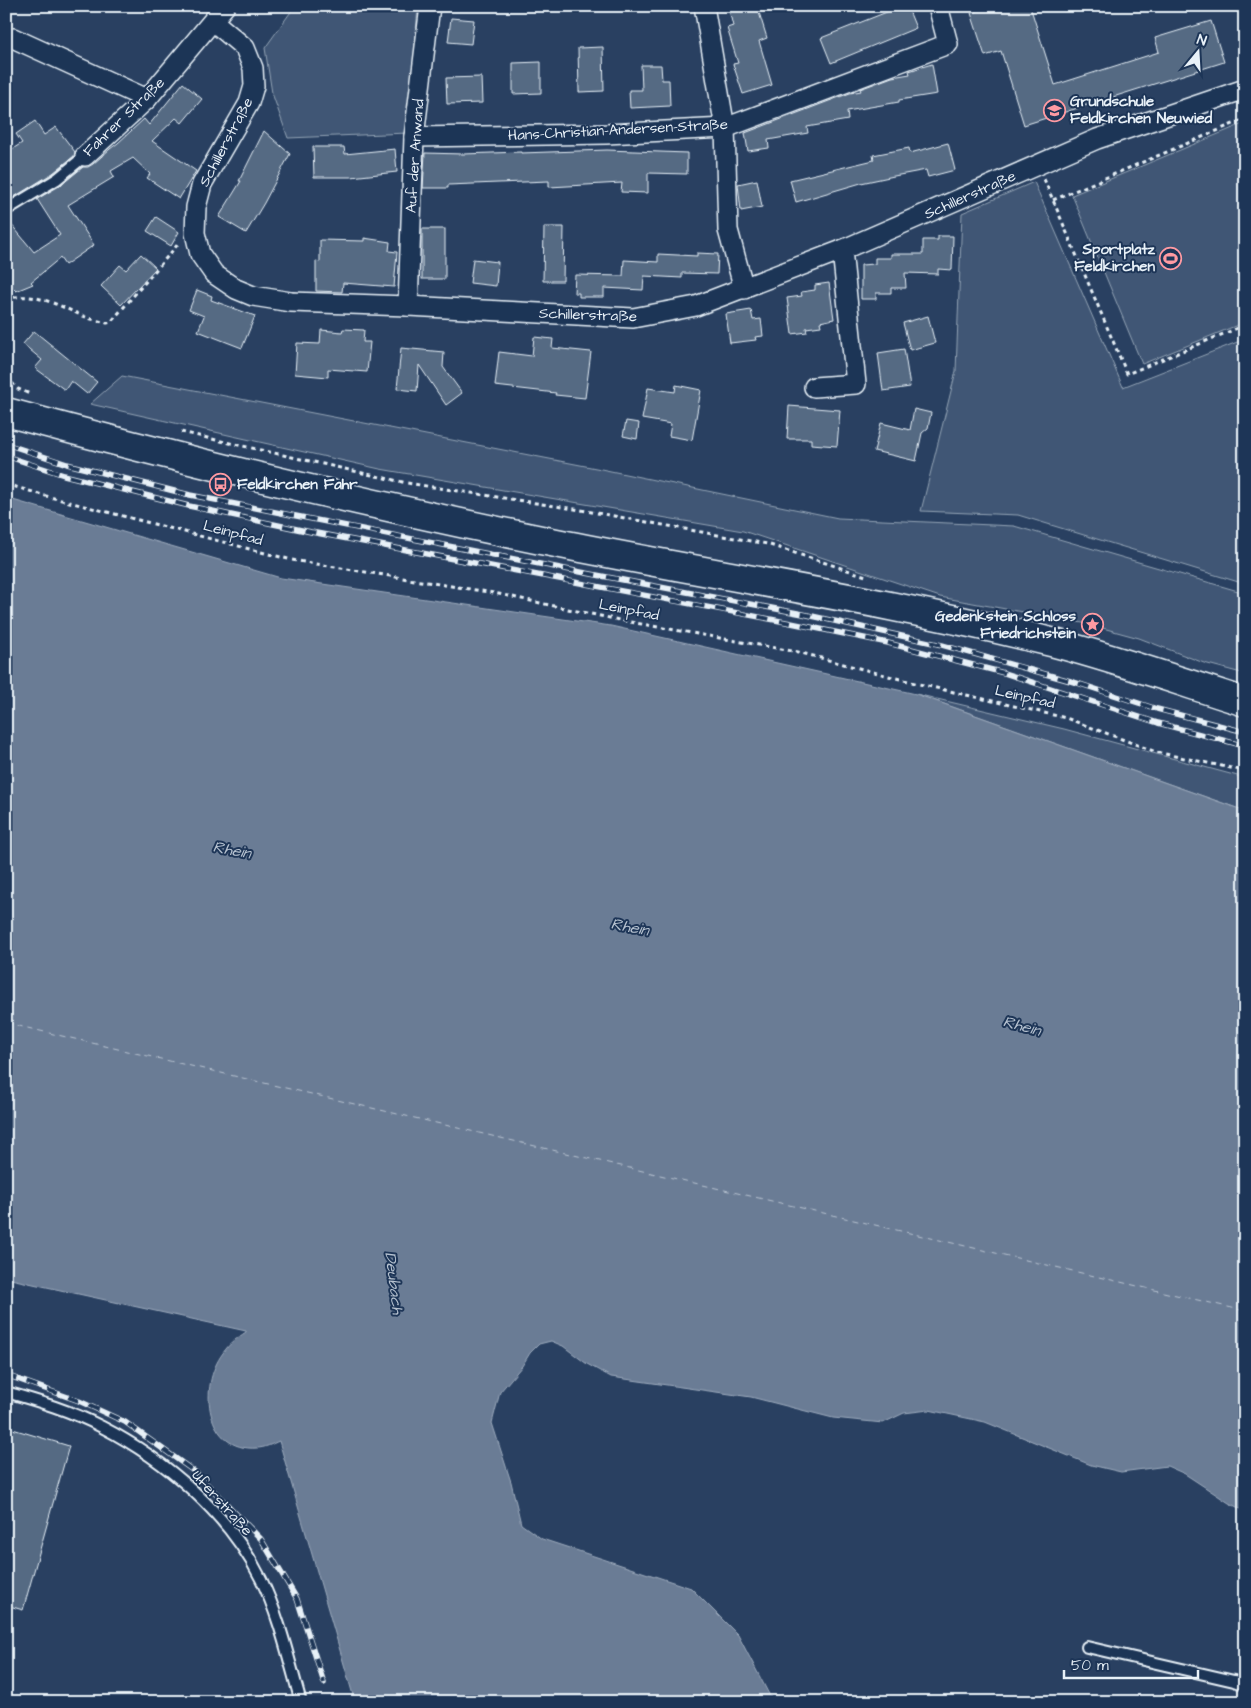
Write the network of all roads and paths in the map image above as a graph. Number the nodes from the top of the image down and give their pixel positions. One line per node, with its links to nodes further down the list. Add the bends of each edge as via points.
1 (226, 6): 5 (street, Fahrer Straße)
2 (430, 6): 11 (street, Auf der Anwand)
3 (704, 6): 10 (street)
4 (938, 6): 10 (street, Hans-Christian-Andersen-Straße, via 948,44)
5 (213, 21): 8 (street, Fahrer Straße); 14 (street, Schillerstraße, via 245,48 253,68 254,86 249,103 202,184)
6 (6, 38): 8 (street, via 13,38)
7 (1245, 89): 15 (street, Schillerstraße, via 1097,139)
8 (147, 99): 12 (street, Fahrer Straße)
9 (1245, 119): 19 (path, via 1053,200 1127,374)
10 (725, 128): 11 (street, Hans-Christian-Andersen-Straße, via 606,134); 16 (street, via 728,230)
11 (414, 137): 18 (street, Auf der Anwand)
12 (85, 156): 13 (lane, Fahrer Straße, via 57,179)
13 (6, 210)
14 (195, 226): 17 (path, via 111,322 83,316 38,298); 18 (street, Schillerstraße, via 200,254 214,274 253,296 291,302)
15 (842, 250): 16 (street, Schillerstraße); 21 (street, via 856,384)
16 (744, 289): 18 (street, Schillerstraße, via 696,306 633,318)
17 (6, 299)
18 (408, 306)
19 (1245, 325)
20 (6, 377): 22 (path)
21 (814, 387)
22 (12, 400): 26 (main road, via 148,450 544,541 963,622 1057,644)
23 (179, 432): 25 (path, via 407,484 581,510 767,544)
24 (6, 484): 27 (path, Leinpfad, via 292,560 494,592 619,620 798,652 1066,718 1156,752)
25 (869, 578)
26 (1245, 702)
27 (1245, 771)
28 (6, 1392): 31 (lane, Uferstraße, via 102,1426 185,1481 243,1548 260,1578 272,1605)
29 (1088, 1647): 30 (lane)
30 (1245, 1685)
31 (301, 1702)

